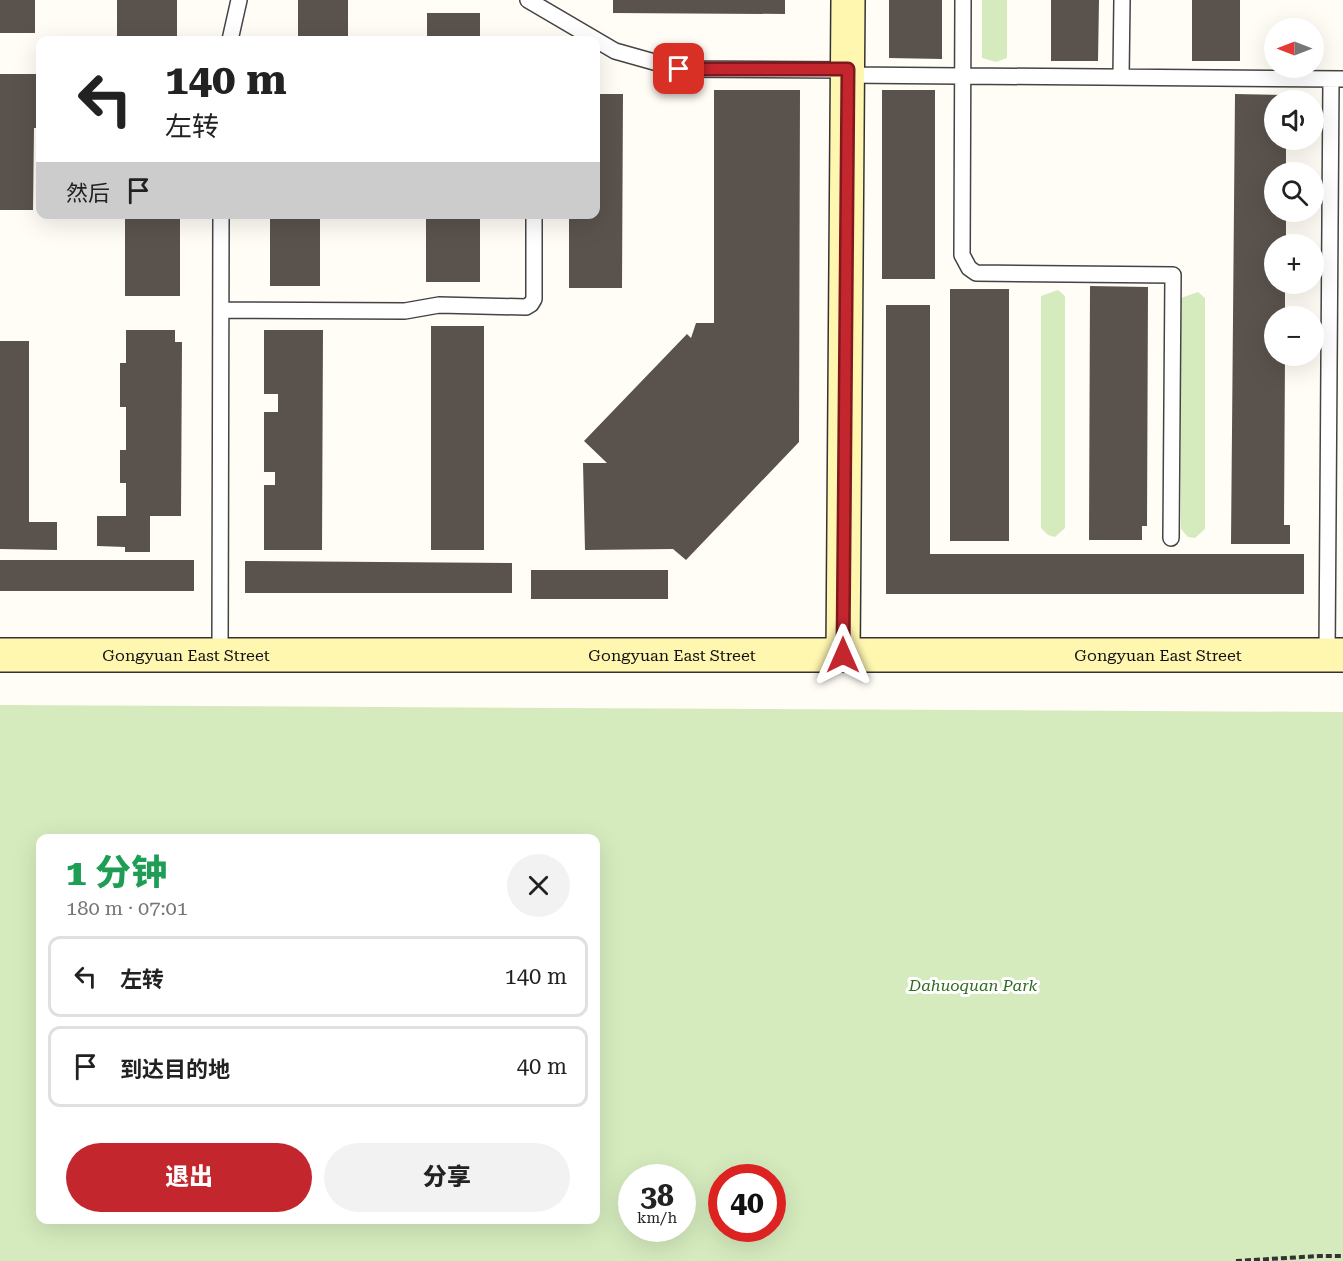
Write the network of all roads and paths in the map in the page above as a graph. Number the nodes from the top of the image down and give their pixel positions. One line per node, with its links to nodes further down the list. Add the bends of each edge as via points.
1 (239, 0): 6 (lane)
2 (528, 0): 7 (lane)
3 (848, 0): 9 (street)
4 (963, 0): 10 (lane)
5 (1122, 0): 11 (lane)
6 (231, 36)
7 (589, 36)
8 (600, 42): 9 (lane, via 615,51 679,69)
9 (848, 72): 10 (lane); 19 (street)
10 (963, 76): 11 (lane); 16 (lane, via 962,255 969,268 976,273 1173,275)
11 (1121, 77): 12 (lane)
12 (1337, 79): 20 (lane)
13 (221, 219): 15 (lane)
14 (534, 219): 15 (lane, via 534,299 526,307)
15 (221, 310): 18 (lane)
16 (1171, 538)
17 (0, 655): 18 (street, Gongyuan East Street)
18 (220, 655): 19 (street, Gongyuan East Street)
19 (843, 655): 20 (street, Gongyuan East Street)
20 (1335, 655)
21 (1343, 1256): 22 (path)
22 (1236, 1261)

